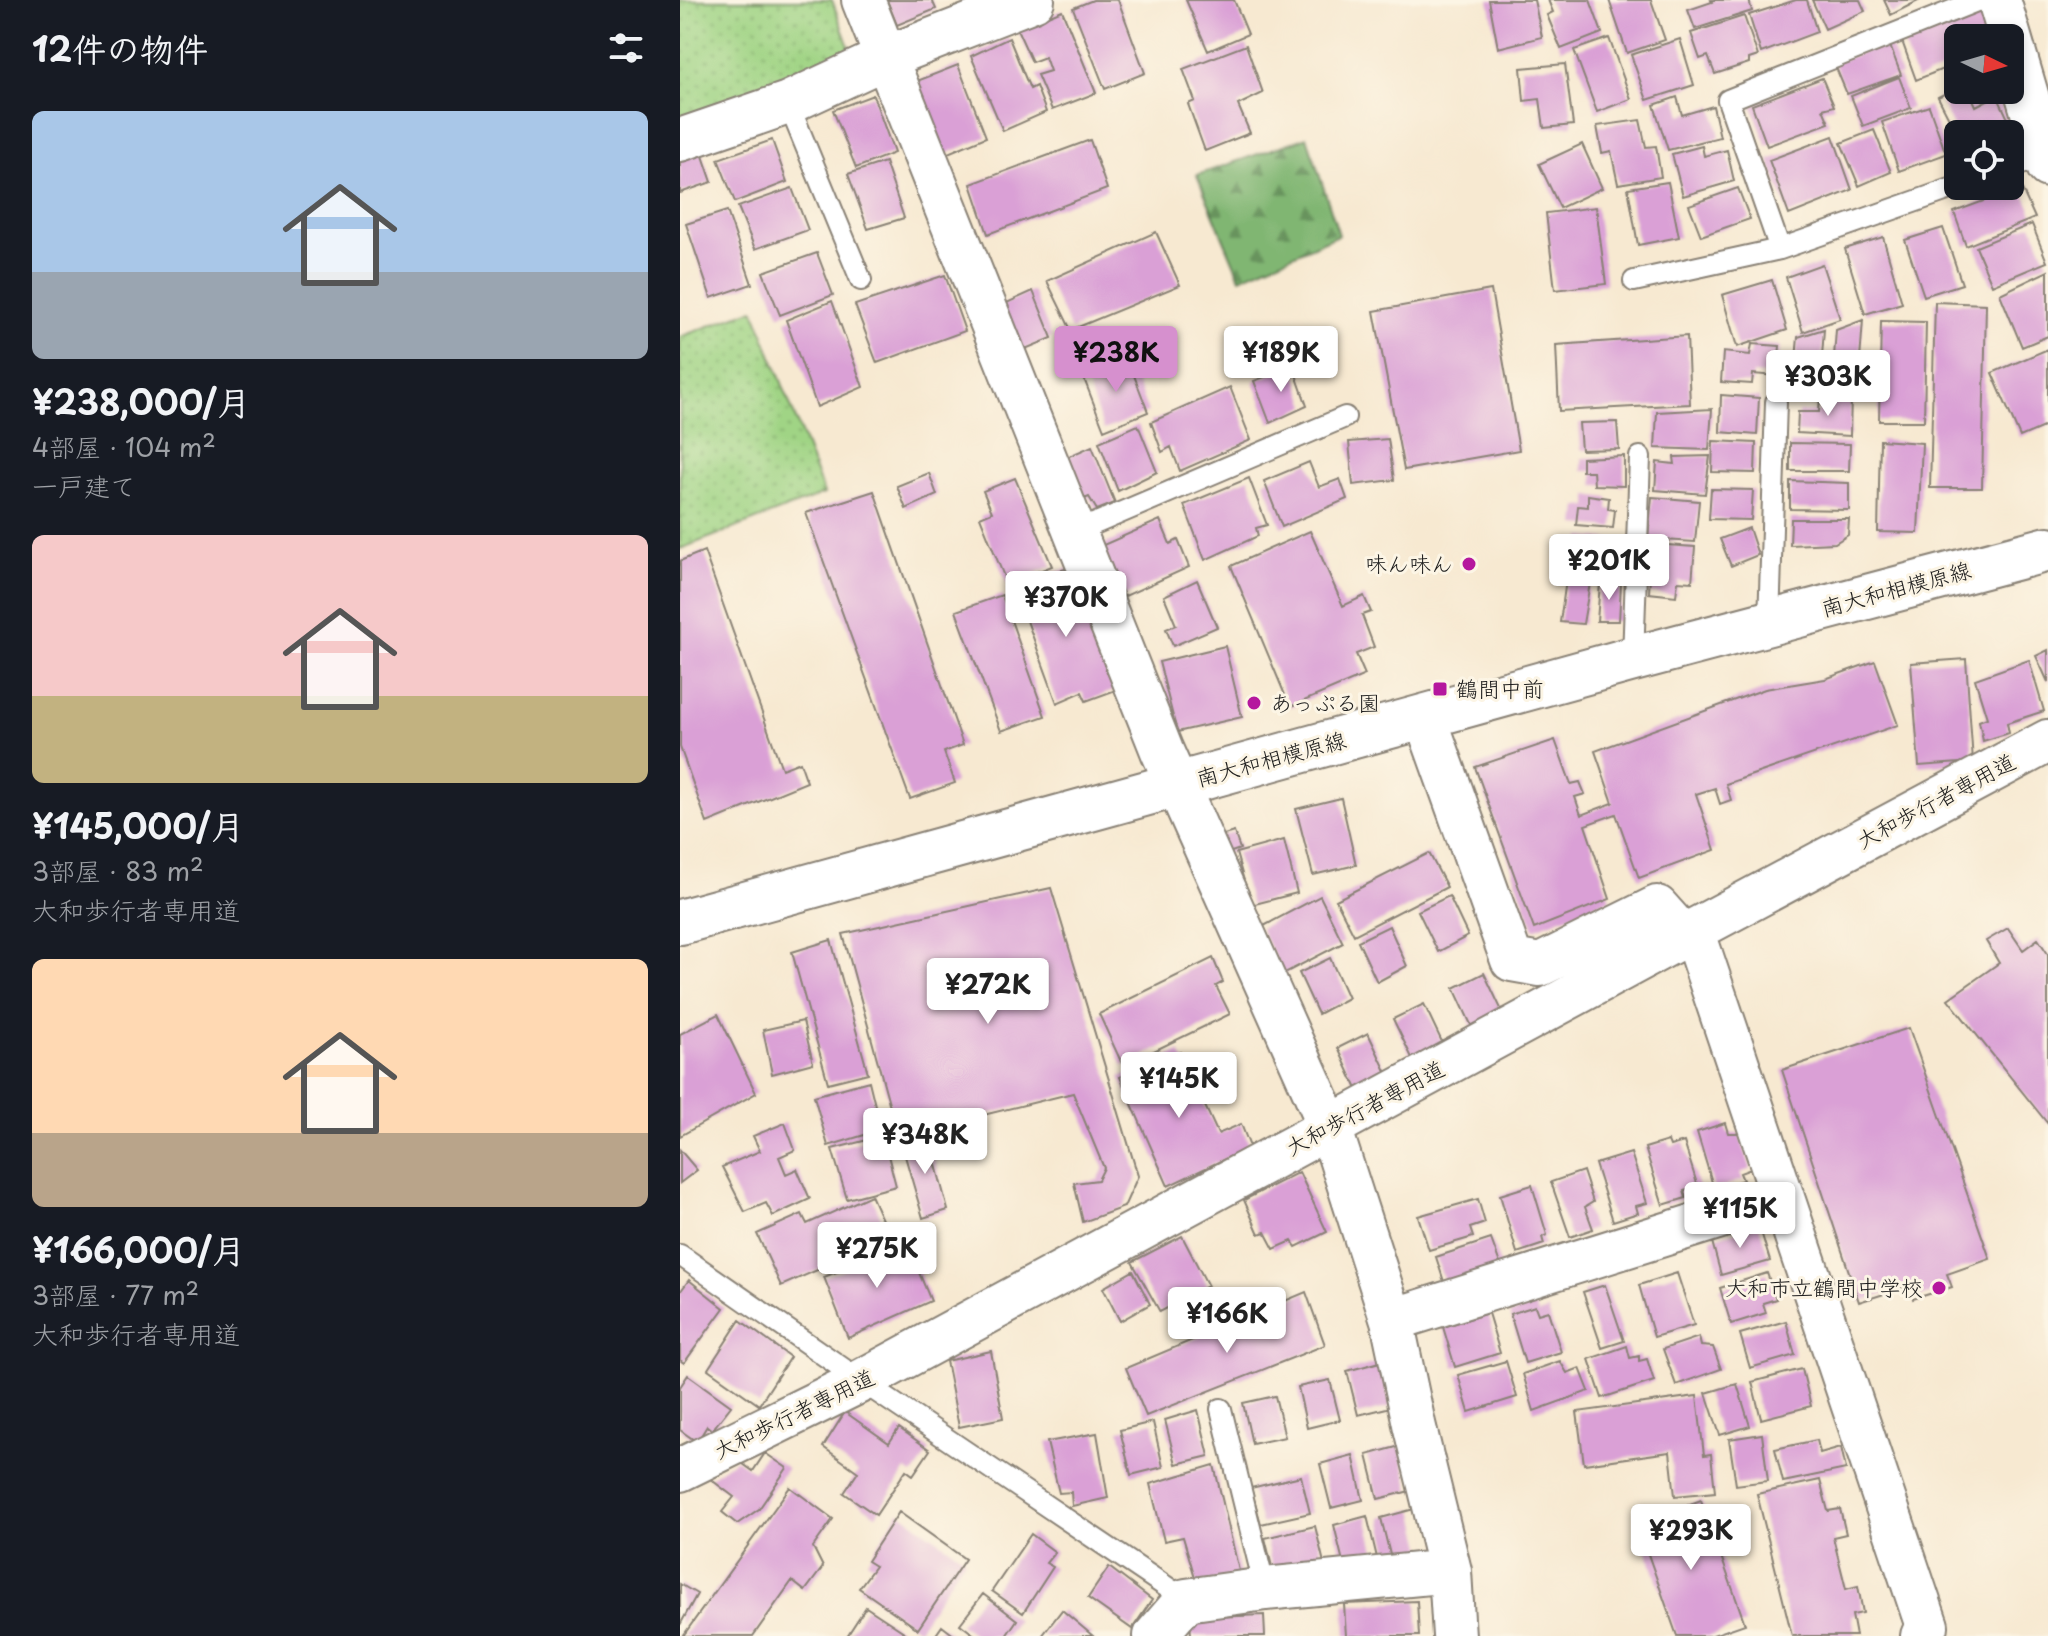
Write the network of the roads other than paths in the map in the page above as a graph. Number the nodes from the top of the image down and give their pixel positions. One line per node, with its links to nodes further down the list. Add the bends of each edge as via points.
1 (863, 0): 5 (street)
2 (1033, 0): 5 (street)
3 (1979, 0): 10 (lane, via 1728,100)
4 (1999, 0): 8 (street)
5 (887, 57): 6 (street); 16 (street)
6 (788, 103): 7 (street); 11 (lane)
7 (680, 140)
8 (2034, 164)
9 (1944, 191): 10 (lane)
10 (1780, 249): 12 (lane)
11 (861, 280)
12 (1634, 281)
13 (1776, 402): 18 (lane)
14 (1345, 417): 16 (lane)
15 (1640, 457): 19 (lane)
16 (1073, 533): 22 (street)
17 (2048, 549): 18 (street, 南大和相模原線)
18 (1769, 623): 19 (street, 南大和相模原線)
19 (1633, 659): 20 (street, 南大和相模原線)
20 (1425, 717): 22 (street, 南大和相模原線); 24 (street, via 1512,960 1540,965 1657,907)
21 (2048, 741): 24 (street, 大和歩行者専用道)
22 (1176, 785): 23 (street, 南大和相模原線); 25 (street)
23 (680, 922)
24 (1683, 936): 25 (street, 大和歩行者専用道); 26 (street, via 1699,948)
25 (1330, 1127): 28 (street); 29 (street, 大和歩行者専用道)
26 (1781, 1198): 28 (street); 37 (street, via 1927,1626)
27 (680, 1255): 29 (lane)
28 (1392, 1320): 32 (street)
29 (861, 1381): 31 (street, 大和歩行者専用道); 34 (lane)
30 (1221, 1409): 33 (lane)
31 (680, 1470)
32 (1450, 1571): 33 (street); 36 (street)
33 (1265, 1589): 34 (street)
34 (1186, 1600): 35 (street)
35 (1155, 1636)
36 (1454, 1636)
37 (1922, 1636)

